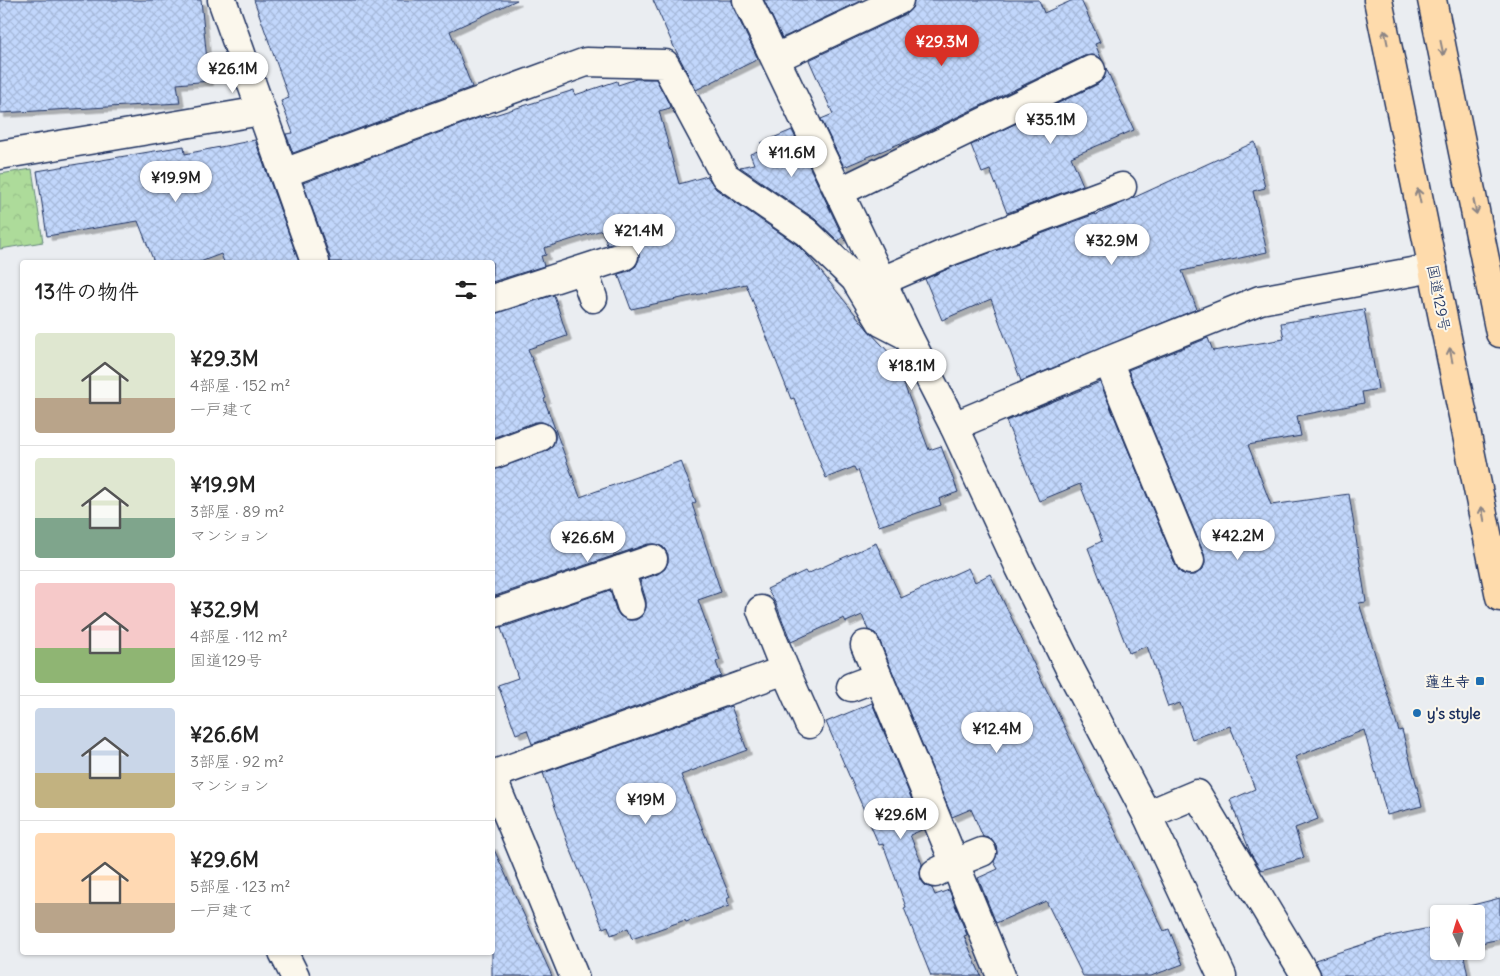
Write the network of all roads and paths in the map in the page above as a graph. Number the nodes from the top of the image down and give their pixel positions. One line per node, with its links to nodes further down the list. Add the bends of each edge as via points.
1 (222, 0): 8 (street)
2 (747, 0): 6 (street)
3 (898, 0): 6 (street)
4 (1378, 0): 16 (highway, 国道129号, one-way to 4)
5 (1432, 0): 15 (highway, one-way to 15)
6 (776, 58): 12 (street)
7 (1091, 70): 12 (street)
8 (261, 111): 9 (street); 10 (street)
9 (0, 155)
10 (284, 173): 14 (street); 22 (street, via 586,62 665,64 725,176 806,232 855,279 881,322)
11 (1122, 187): 18 (street, via 951,251)
12 (839, 192): 18 (street)
13 (624, 256): 17 (street)
14 (314, 260)
15 (1493, 262): 21 (highway)
16 (1433, 268): 23 (street, via 1260,300); 30 (highway, 国道129号, one-way to 16)
17 (583, 270): 19 (street); 20 (street)
18 (882, 281): 22 (street)
19 (495, 298)
20 (593, 298)
21 (1500, 333)
22 (908, 336): 24 (street)
23 (1108, 361): 24 (street); 28 (street)
24 (954, 426): 41 (street, via 1071,671)
25 (540, 438): 26 (street)
26 (495, 454)
27 (653, 559): 29 (street)
28 (1190, 560)
29 (620, 570): 31 (street); 33 (street)
30 (1500, 596)
31 (631, 605)
32 (761, 610): 35 (street)
33 (495, 613)
34 (865, 645): 36 (street)
35 (785, 670): 38 (street); 39 (street)
36 (878, 677): 37 (street); 43 (street)
37 (851, 687)
38 (809, 724)
39 (495, 775)
40 (495, 783): 46 (street)
41 (1147, 815): 48 (street); 49 (street, via 1197,794)
42 (982, 852): 43 (street)
43 (945, 868): 47 (street)
44 (284, 955): 45 (street)
45 (295, 976)
46 (574, 976)
47 (1001, 976)
48 (1222, 976)
49 (1306, 976)

